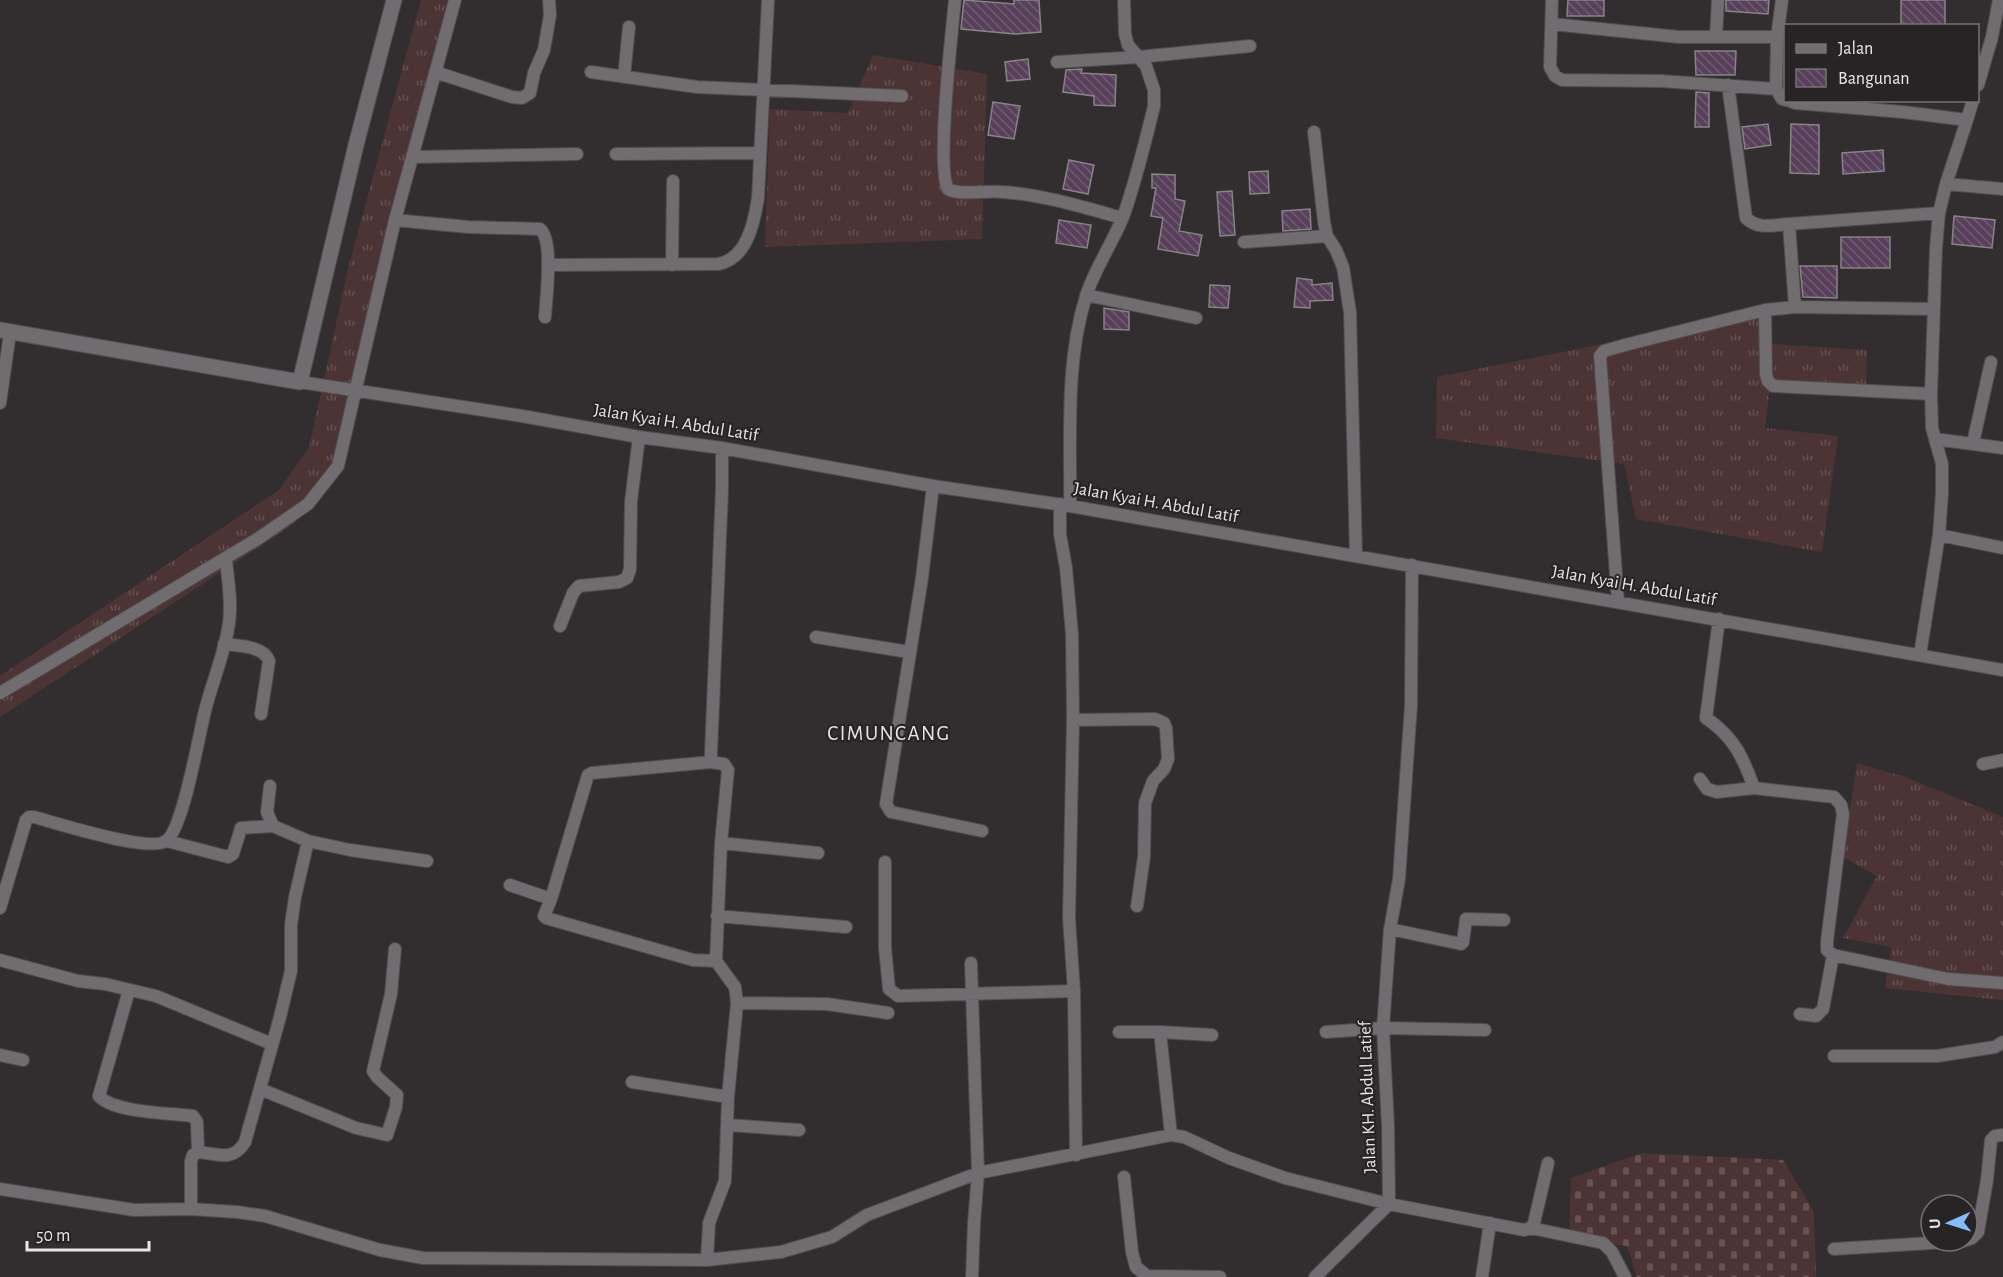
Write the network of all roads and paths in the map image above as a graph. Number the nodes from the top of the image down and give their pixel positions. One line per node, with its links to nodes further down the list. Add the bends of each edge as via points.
1 (394, 0): 54 (street)
2 (454, 0): 18 (street)
3 (549, 0): 18 (street, via 544,50 530,93 522,98 512,97)
4 (768, 0): 24 (street)
5 (955, 0): 39 (street, via 945,144 944,176 948,189 1025,194)
6 (1124, 0): 16 (street, via 1125,34 1128,45)
7 (1552, 0): 11 (street)
8 (1718, 0): 13 (street)
9 (1782, 0): 14 (street)
10 (1999, 0): 21 (street)
11 (1552, 24): 13 (street); 22 (street, via 1550,68 1562,80)
12 (628, 27): 20 (street)
13 (1716, 38): 14 (street)
14 (1777, 38): 23 (street)
15 (1250, 46): 16 (street)
16 (1139, 57): 17 (street); 39 (street, via 1151,78 1154,106)
17 (1057, 62)
18 (435, 72): 34 (street)
19 (591, 72): 20 (street)
20 (624, 77): 24 (street, via 697,87)
21 (1979, 79)
22 (1728, 85): 23 (street); 41 (street, via 1746,218 1753,225)
23 (1776, 88): 26 (street)
24 (764, 89): 25 (street); 31 (street)
25 (902, 96)
26 (1784, 100)
27 (1792, 102): 29 (street)
28 (1972, 102): 29 (street)
29 (1967, 120): 36 (street)
30 (1314, 132): 42 (street)
31 (759, 153): 33 (street); 45 (street, via 758,198 747,241 724,263)
32 (577, 154): 34 (street)
33 (616, 154)
34 (413, 156): 40 (street)
35 (672, 182): 45 (street)
36 (1947, 184): 37 (street); 38 (street)
37 (2003, 189)
38 (1939, 213): 41 (street); 48 (street)
39 (1122, 218): 46 (street)
40 (395, 220): 44 (street, via 540,229 545,235); 55 (street)
41 (1789, 224): 47 (street)
42 (1327, 237): 43 (street); 67 (street, via 1343,267 1350,312)
43 (1244, 242)
44 (548, 265): 45 (street); 50 (street)
45 (672, 265)
46 (1086, 295): 51 (street); 64 (street, via 1072,376)
47 (1795, 307): 48 (street); 49 (street)
48 (1934, 309): 56 (street)
49 (1765, 310): 56 (street, via 1766,374 1773,386); 70 (street, via 1625,345 1600,356)
50 (545, 317)
51 (1196, 318)
52 (5, 332): 54 (street); 57 (street)
53 (1991, 362): 60 (street)
54 (300, 382): 55 (street, Jalan Kyai H. Abdul Latif)
55 (354, 390): 58 (street, Jalan Kyai H. Abdul Latif); 68 (street, via 338,466 308,504)
56 (1931, 394): 59 (street)
57 (0, 403)
58 (639, 437): 61 (street, Jalan Kyai H. Abdul Latif); 72 (street, via 627,578 579,586)
59 (1935, 439): 60 (street); 65 (street, via 1942,464)
60 (1973, 443): 62 (street)
61 (722, 448): 63 (street, Jalan Kyai H. Abdul Latif); 82 (street)
62 (2003, 448)
63 (933, 486): 64 (street, Jalan Kyai H. Abdul Latif); 75 (street)
64 (1065, 505): 67 (street, Jalan Kyai H. Abdul Latif); 80 (street, via 1060,534 1072,634)
65 (1939, 535): 66 (street); 76 (street)
66 (2003, 548)
67 (1356, 556): 69 (street, Jalan Kyai H. Abdul Latif)
68 (226, 560): 74 (street, via 230,603); 78 (street)
69 (1412, 565): 70 (street, Jalan Kyai H. Abdul Latif); 102 (street, Jalan KH. Abdul Latief, via 1411,705 1399,879)
70 (1618, 602): 71 (street, Jalan Kyai H. Abdul Latif)
71 (1719, 620): 76 (street, Jalan Kyai H. Abdul Latif); 86 (street, via 1706,718 1722,729 1743,758)
72 (560, 626)
73 (816, 637): 75 (street)
74 (224, 644): 79 (street, via 263,651 268,656); 89 (street, via 191,775)
75 (909, 652): 88 (street, via 888,810)
76 (1920, 655): 77 (street, Jalan Kyai H. Abdul Latif)
77 (2003, 670)
78 (0, 693)
79 (261, 714)
80 (1073, 720): 97 (street, via 1155,719 1166,728 1168,759 1145,803 1144,857); 110 (street, via 1069,918)
81 (2003, 760): 83 (street)
82 (711, 762): 91 (street, via 724,764 728,770); 96 (street, via 588,775)
83 (1983, 764)
84 (1700, 779): 86 (street, via 1707,789 1717,792)
85 (270, 786): 87 (street, via 267,812)
86 (1754, 788): 104 (street, via 1833,797 1841,805 1827,941 1827,950)
87 (273, 826): 89 (street, via 242,828 233,854 228,857); 90 (street)
88 (982, 831)
89 (168, 841): 98 (street, via 152,845 117,839 29,817)
90 (308, 841): 93 (street); 122 (street, via 292,916 291,971)
91 (721, 843): 92 (street); 99 (street)
92 (818, 853)
93 (427, 861)
94 (885, 862): 111 (street, via 889,989 898,996)
95 (510, 885): 96 (street)
96 (551, 899): 106 (street, via 546,918 693,960)
97 (1137, 906)
98 (0, 908)
99 (717, 916): 101 (street); 106 (street)
100 (1504, 920): 102 (street, via 1466,919 1461,944)
101 (846, 927)
102 (1390, 929): 115 (street, Jalan KH. Abdul Latief)
103 (395, 949): 127 (street, via 391,994 373,1071 397,1095 387,1136 356,1128)
104 (1833, 956): 108 (street, via 1948,979); 114 (street, via 1822,1010 1816,1016)
105 (0, 960): 109 (street)
106 (716, 961): 112 (street, via 735,987)
107 (971, 963): 111 (street)
108 (2003, 983)
109 (129, 990): 122 (street, via 156,996); 133 (street, via 99,1096 118,1106 194,1116)
110 (1074, 991): 111 (street); 134 (street)
111 (973, 993): 136 (street)
112 (737, 1003): 113 (street, via 827,1004); 128 (street)
113 (888, 1013)
114 (1800, 1014)
115 (1383, 1028): 116 (street); 119 (street); 139 (street, Jalan KH. Abdul Latief)
116 (1485, 1030)
117 (1119, 1032): 118 (street)
118 (1160, 1032): 120 (street); 131 (street)
119 (1326, 1032)
120 (1212, 1035)
121 (2003, 1042): 124 (street, via 1995,1047 1937,1056)
122 (272, 1044): 127 (street)
123 (0, 1055): 125 (street)
124 (1834, 1056)
125 (23, 1060)
126 (632, 1082): 128 (street)
127 (260, 1089): 133 (street, via 239,1152)
128 (728, 1097): 129 (street)
129 (728, 1125): 130 (street); 146 (street, via 725,1181 709,1223)
130 (799, 1130)
131 (1171, 1135): 134 (street, Jalan KH. Abdul Latief); 139 (street, Jalan KH. Abdul Latief, via 1285,1178)
132 (2003, 1135): 142 (street, via 1991,1140)
133 (198, 1152): 140 (street, via 191,1161)
134 (1076, 1155): 136 (street, Jalan KH. Abdul Latief)
135 (1548, 1163): 143 (street)
136 (978, 1173): 146 (street, Jalan KH. Abdul Latief, via 867,1215 832,1237 781,1252); 147 (street)
137 (1124, 1177): 148 (street, via 1136,1267 1147,1276)
138 (0, 1189): 140 (street, Jalan KH. Abdul Latief, via 134,1210)
139 (1389, 1204): 141 (street); 149 (street)
140 (191, 1209): 146 (street, Jalan KH. Abdul Latief, via 265,1216 380,1250 423,1258)
141 (1490, 1223): 143 (street); 150 (street)
142 (1979, 1226)
143 (1531, 1228): 151 (street, via 1603,1243)
144 (1919, 1243): 145 (street)
145 (1834, 1249)
146 (707, 1260)
147 (972, 1277)
148 (1220, 1277)
149 (1315, 1277)
150 (1482, 1277)
151 (1625, 1277)

